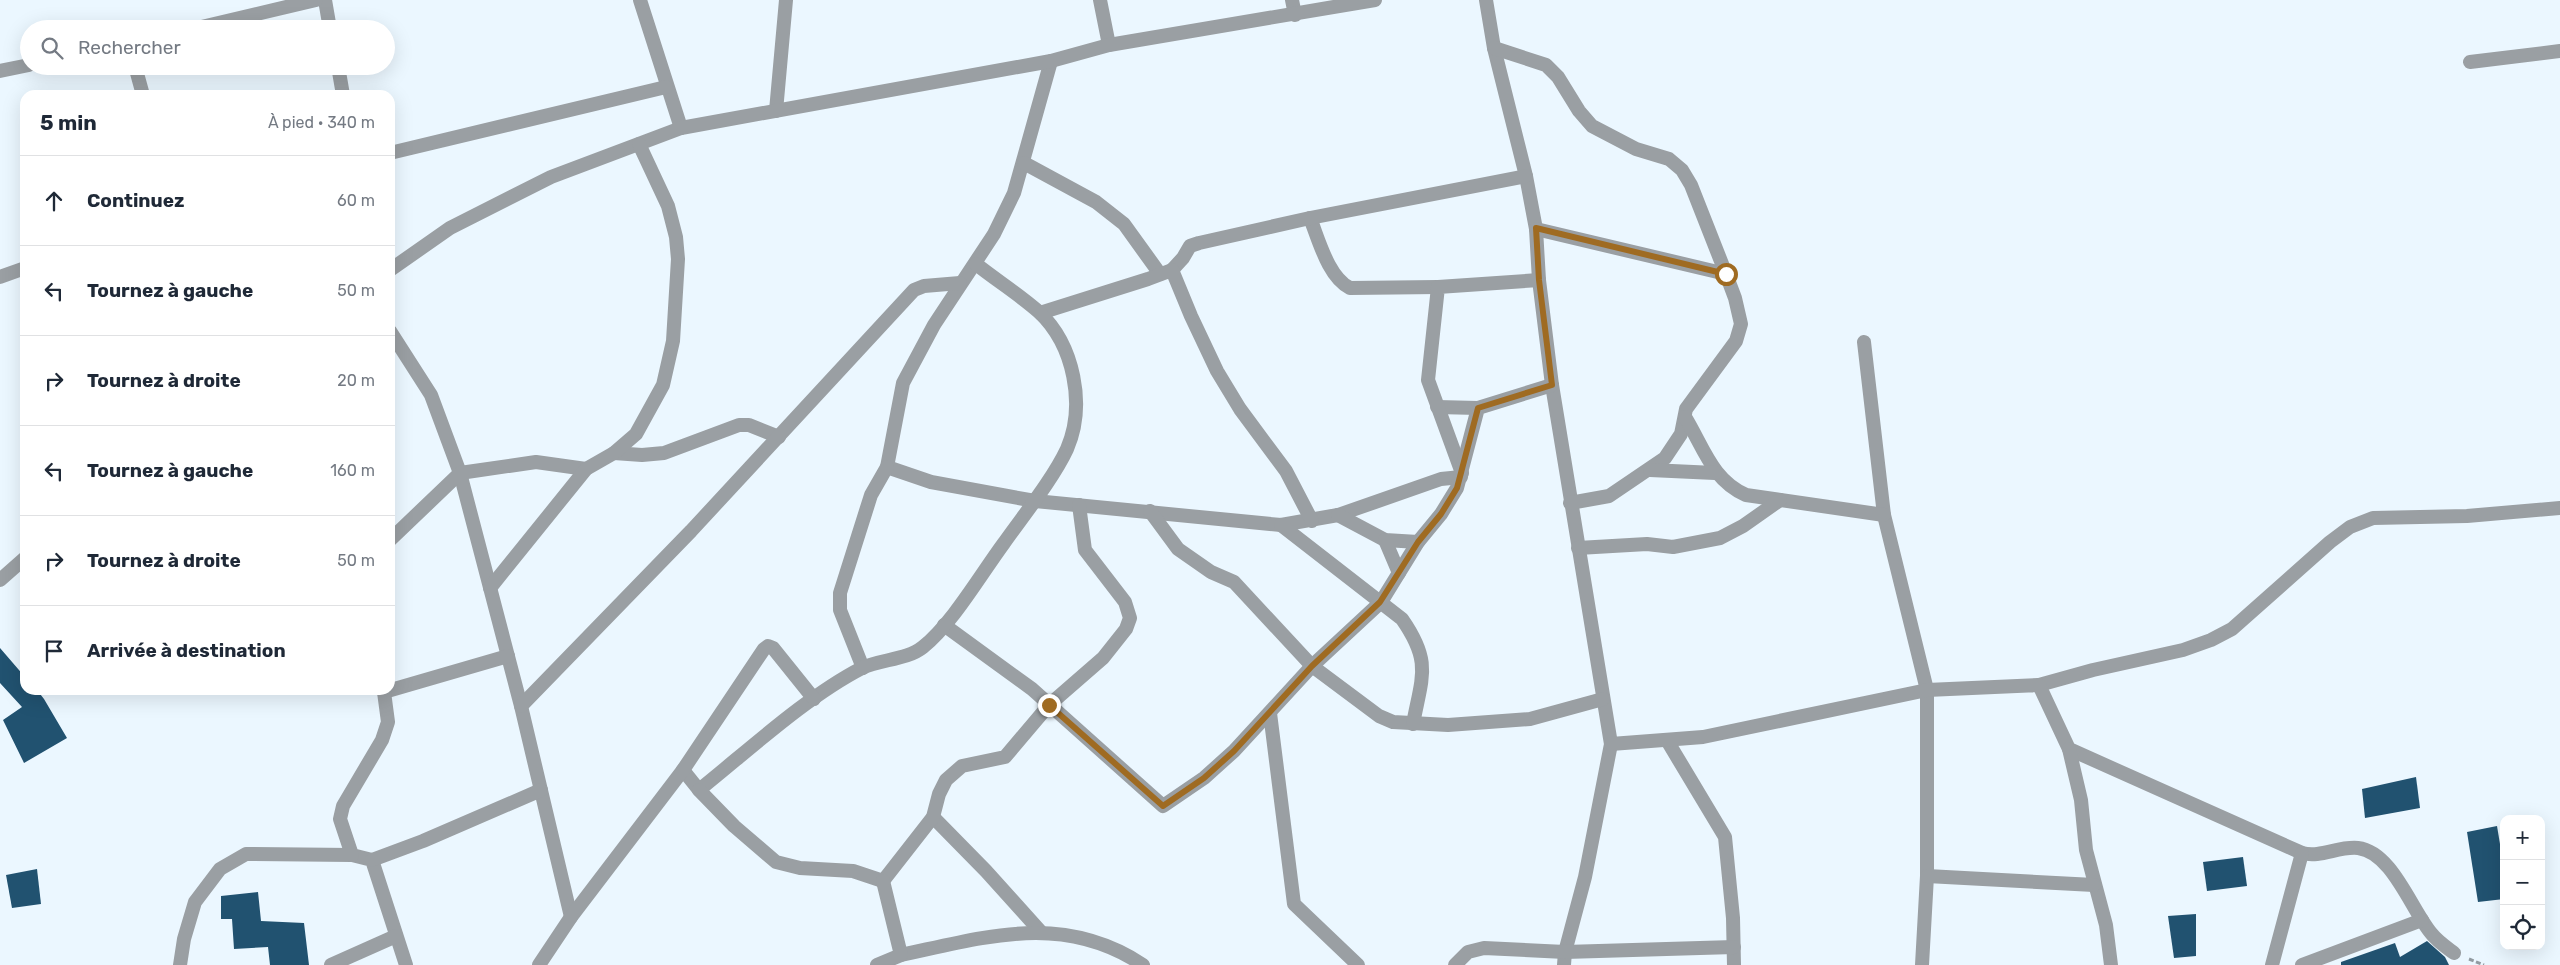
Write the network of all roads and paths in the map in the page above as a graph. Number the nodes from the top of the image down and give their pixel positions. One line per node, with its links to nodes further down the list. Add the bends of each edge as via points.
1 (316, 0): 10 (street)
2 (324, 0): 11 (street)
3 (640, 0): 21 (street)
4 (786, 0): 24 (street)
5 (1100, 0): 12 (street)
6 (1292, 0): 9 (street)
7 (1375, 0): 9 (street)
8 (1486, 0): 13 (street)
9 (1295, 15): 12 (street)
10 (231, 20)
11 (328, 20)
12 (1109, 45): 15 (street)
13 (1494, 48): 29 (street); 36 (street, via 1546,65 1592,126 1636,149 1669,159 1682,170)
14 (2560, 51): 16 (street)
15 (1051, 61): 24 (street); 28 (street)
16 (2470, 62)
17 (20, 67): 18 (street)
18 (0, 71)
19 (137, 75): 22 (street)
20 (340, 75): 23 (street)
21 (666, 87): 25 (street); 27 (street)
22 (141, 90)
23 (343, 90)
24 (776, 112): 25 (street)
25 (681, 128): 26 (street)
26 (639, 144): 33 (street, via 550,177 450,228); 49 (street, via 668,206 676,237 678,259 673,342 663,385 650,410 636,434)
27 (395, 152)
28 (1024, 163): 32 (street, via 1014,193); 35 (street, via 1096,202 1124,224)
29 (1526, 176): 30 (street); 31 (street)
30 (1310, 218): 35 (street, via 1190,246 1183,258); 40 (street, via 1342,284 1350,288)
31 (1536, 228): 36 (street); 38 (street)
32 (976, 264): 39 (street); 41 (street)
33 (395, 266)
34 (20, 270): 37 (street)
35 (1166, 272): 41 (street); 64 (street, via 1217,371 1240,409 1286,471)
36 (1726, 274): 47 (street, via 1741,324 1736,341 1690,401)
37 (0, 277)
38 (1539, 280): 40 (street); 44 (street)
39 (960, 283): 48 (street, via 914,290); 50 (street, via 903,383)
40 (1438, 287): 45 (street, via 1428,380)
41 (1040, 313): 56 (street, via 1058,338 1071,366 1076,392 1067,448)
42 (395, 339): 53 (street, via 431,395)
43 (1864, 342): 63 (street)
44 (1552, 385): 46 (street); 58 (street)
45 (1437, 407): 46 (street); 55 (street)
46 (1478, 408): 55 (street)
47 (1685, 417): 52 (street, via 1681,434 1672,450); 54 (street)
48 (779, 437): 49 (street, via 749,425 739,425 664,453); 86 (street)
49 (614, 453): 51 (street)
50 (887, 467): 56 (street, via 931,482); 78 (street, via 871,495 840,593 840,610)
51 (586, 469): 53 (street, via 536,462); 73 (street)
52 (1650, 470): 54 (street); 58 (street, via 1609,496)
53 (460, 473): 66 (street); 73 (street)
54 (1715, 473): 57 (street, via 1733,489 1746,495)
55 (1462, 475): 62 (street, via 1441,479); 68 (street, via 1450,501)
56 (1034, 500): 59 (street); 75 (street)
57 (1780, 500): 63 (street); 69 (street, via 1743,526 1712,540 1673,546 1646,544)
58 (1570, 503): 69 (street)
59 (1079, 505): 61 (street); 85 (street, via 1085,550 1125,602 1130,618 1126,629 1103,658)
60 (2560, 508): 79 (street, via 2467,516 2373,518 2350,527 2330,542 2232,629 2211,640 2183,650)
61 (1150, 511): 65 (street); 77 (street, via 1178,549 1211,572 1234,582)
62 (1338, 515): 64 (street); 67 (street)
63 (1884, 515): 81 (street)
64 (1312, 521): 65 (street)
65 (1281, 525): 74 (street)
66 (395, 535)
67 (1385, 540): 68 (street); 71 (street)
68 (1418, 542): 71 (street)
69 (1578, 548): 84 (street)
70 (20, 562): 72 (street)
71 (1399, 573): 74 (street)
72 (0, 580)
73 (490, 588): 76 (street)
74 (1380, 602): 77 (street); 88 (street, via 1402,619 1422,653 1423,673)
75 (944, 625): 78 (street, via 920,650); 85 (street)
76 (508, 656): 80 (street); 86 (street)
77 (1312, 666): 87 (street); 88 (street, via 1379,716 1393,722)
78 (863, 668): 83 (street)
79 (2039, 685): 81 (street); 91 (street)
80 (395, 688)
81 (1928, 690): 89 (street, via 1703,738); 99 (street)
82 (384, 695): 97 (street, via 388,722 382,740 343,806 340,820)
83 (814, 699): 92 (street, via 768,646); 94 (street)
84 (1604, 699): 88 (street, via 1530,719); 90 (street)
85 (1049, 705): 87 (street, via 1163,806 1204,778); 95 (street, via 1005,757 962,766 946,780)
86 (521, 706): 93 (street)
87 (1270, 713): 116 (street, via 1294,904)
88 (1413, 724)
89 (1668, 742): 90 (street); 106 (street, via 1725,837)
90 (1611, 744): 109 (street)
91 (2069, 749): 96 (street); 101 (street, via 2081,800 2086,850)
92 (683, 770): 94 (street); 102 (street)
93 (541, 790): 98 (street); 102 (street)
94 (699, 790): 100 (street, via 776,862 800,868 853,872)
95 (932, 817): 100 (street); 104 (street)
96 (2302, 853): 103 (street, via 2314,856 2337,849 2358,848 2376,854 2392,872); 121 (street)
97 (352, 855): 98 (street); 110 (street, via 246,854 220,869 195,902)
98 (372, 860): 105 (street)
99 (1927, 876): 101 (street); 119 (street)
100 (883, 881): 108 (street)
101 (2094, 885): 120 (street, via 2106,925)
102 (571, 917): 113 (street)
103 (2422, 920): 107 (street, via 2431,934); 122 (street)
104 (1040, 931): 108 (street); 115 (street, via 1088,940 1116,950)
105 (396, 936): 111 (street); 112 (street)
106 (1734, 948): 109 (street); 118 (street)
107 (2454, 953)
108 (901, 954): 114 (street)
109 (1565, 959): 117 (street, via 1484,948 1468,952)
110 (180, 965)
111 (330, 965)
112 (406, 965)
113 (540, 965)
114 (877, 965)
115 (1142, 965)
116 (1358, 965)
117 (1456, 965)
118 (1734, 965)
119 (1922, 965)
120 (2112, 965)
121 (2272, 965)
122 (2302, 965)

